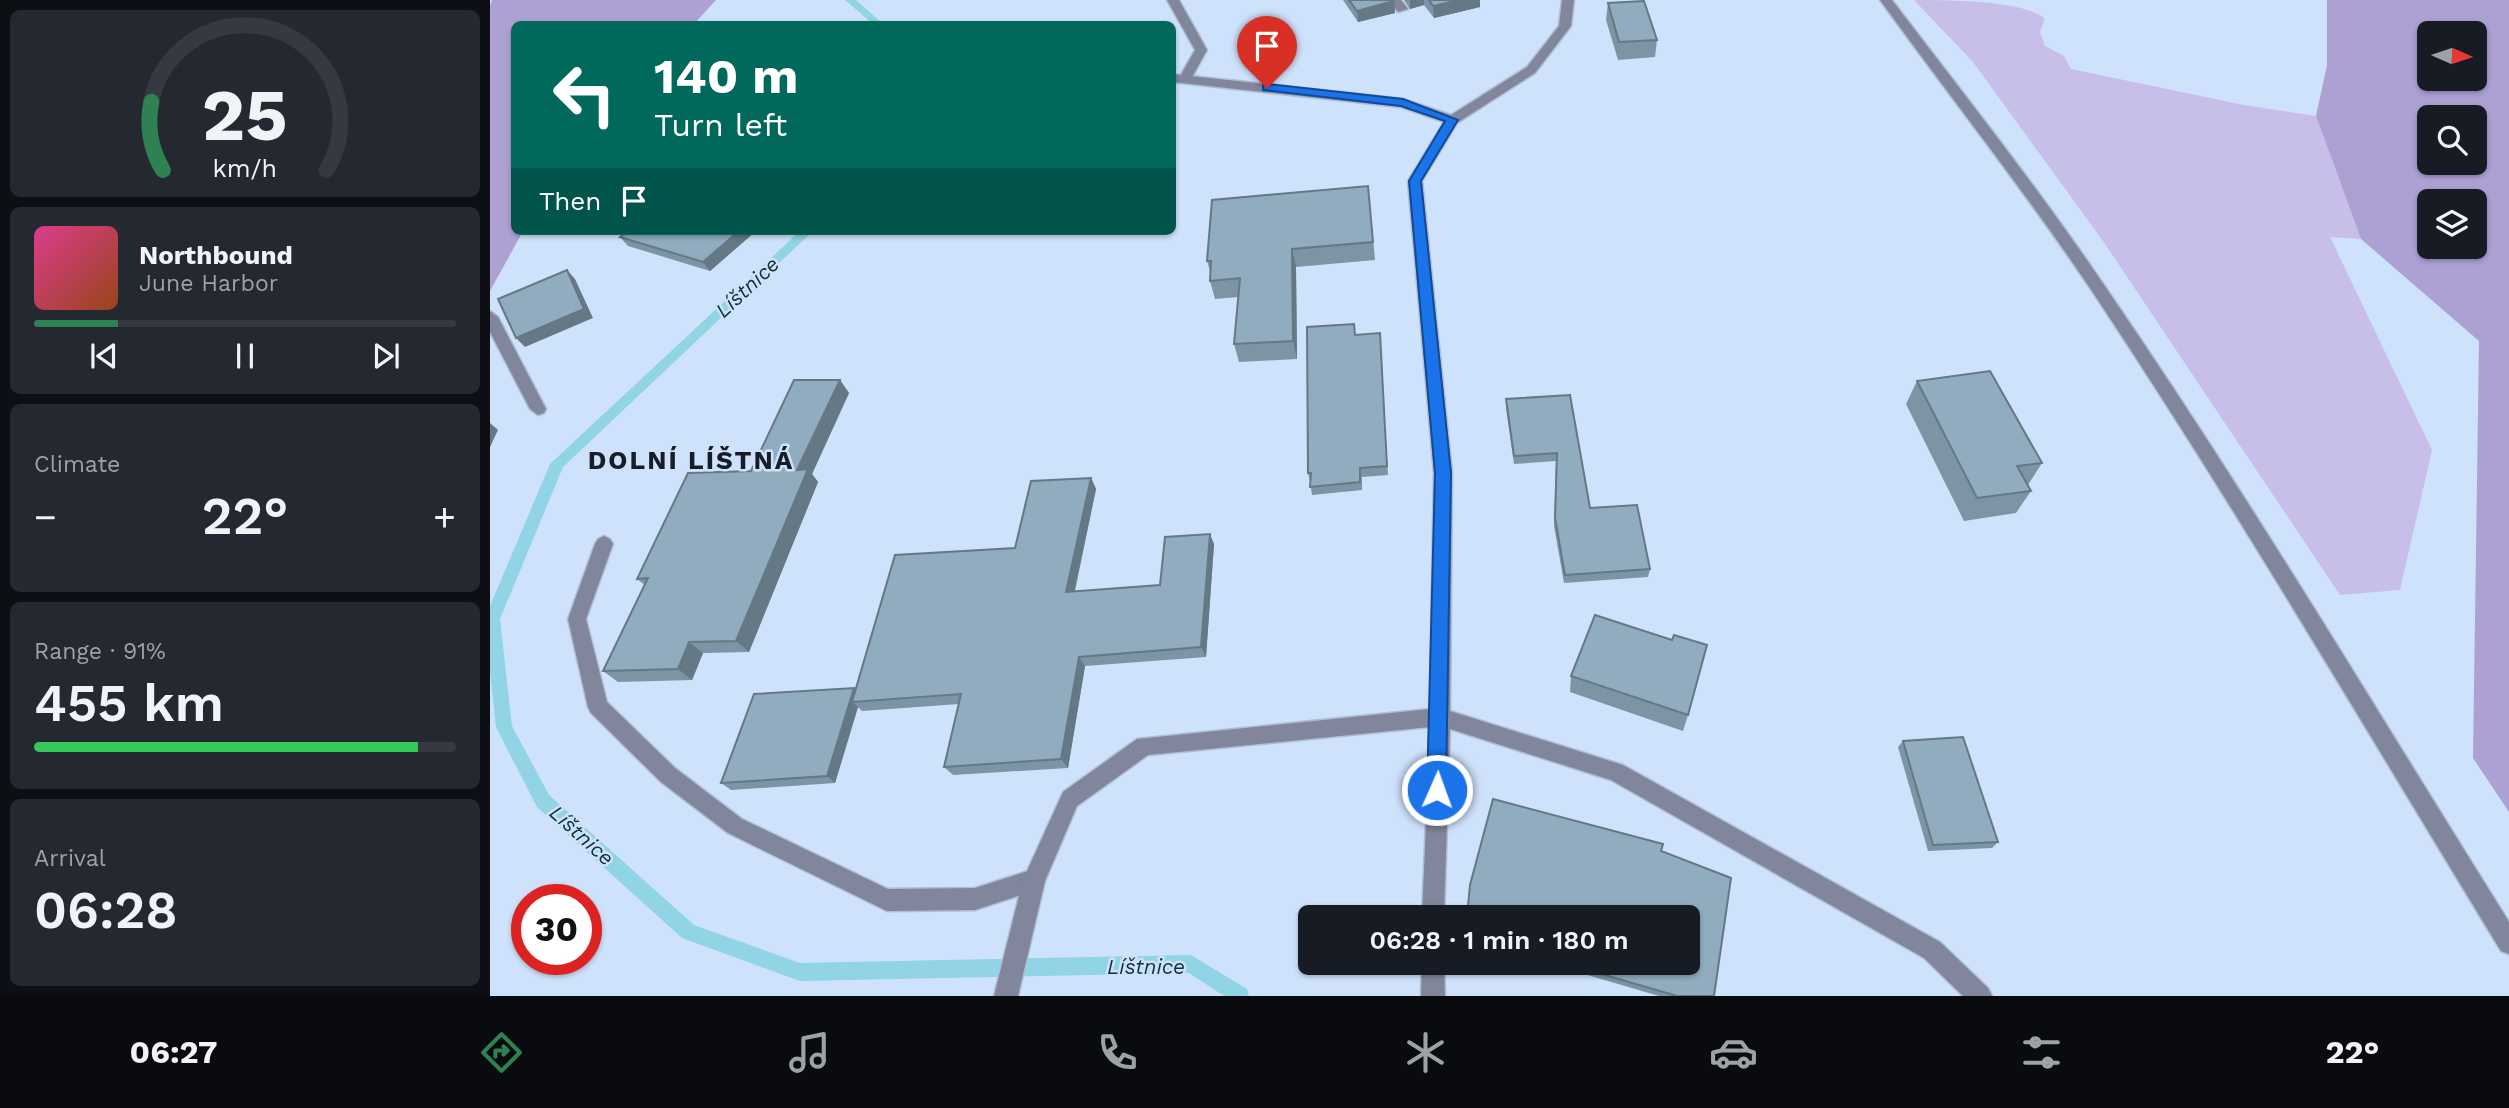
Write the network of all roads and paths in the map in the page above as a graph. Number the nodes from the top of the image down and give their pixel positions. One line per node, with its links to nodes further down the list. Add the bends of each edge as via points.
1 (1173, 0): 4 (street, via 1201,50)
2 (1568, 0): 5 (street, via 1565,26 1531,70)
3 (1886, 0): 12 (street, via 2096,285 2198,440)
4 (1179, 78): 5 (street, via 1403,103)
5 (1452, 120): 9 (street, via 1415,181 1443,473)
6 (490, 317): 7 (street)
7 (538, 409)
8 (604, 544): 10 (street, via 577,619 598,706 668,775 735,826 887,900 975,899)
9 (1440, 717): 10 (street, via 1144,746 1070,799); 11 (street); 16 (street, via 1616,772 1932,950)
10 (1034, 880): 14 (street)
11 (1433, 905)
12 (2509, 943)
13 (1433, 975): 15 (street)
14 (1006, 996)
15 (1433, 996)
16 (1980, 996)

